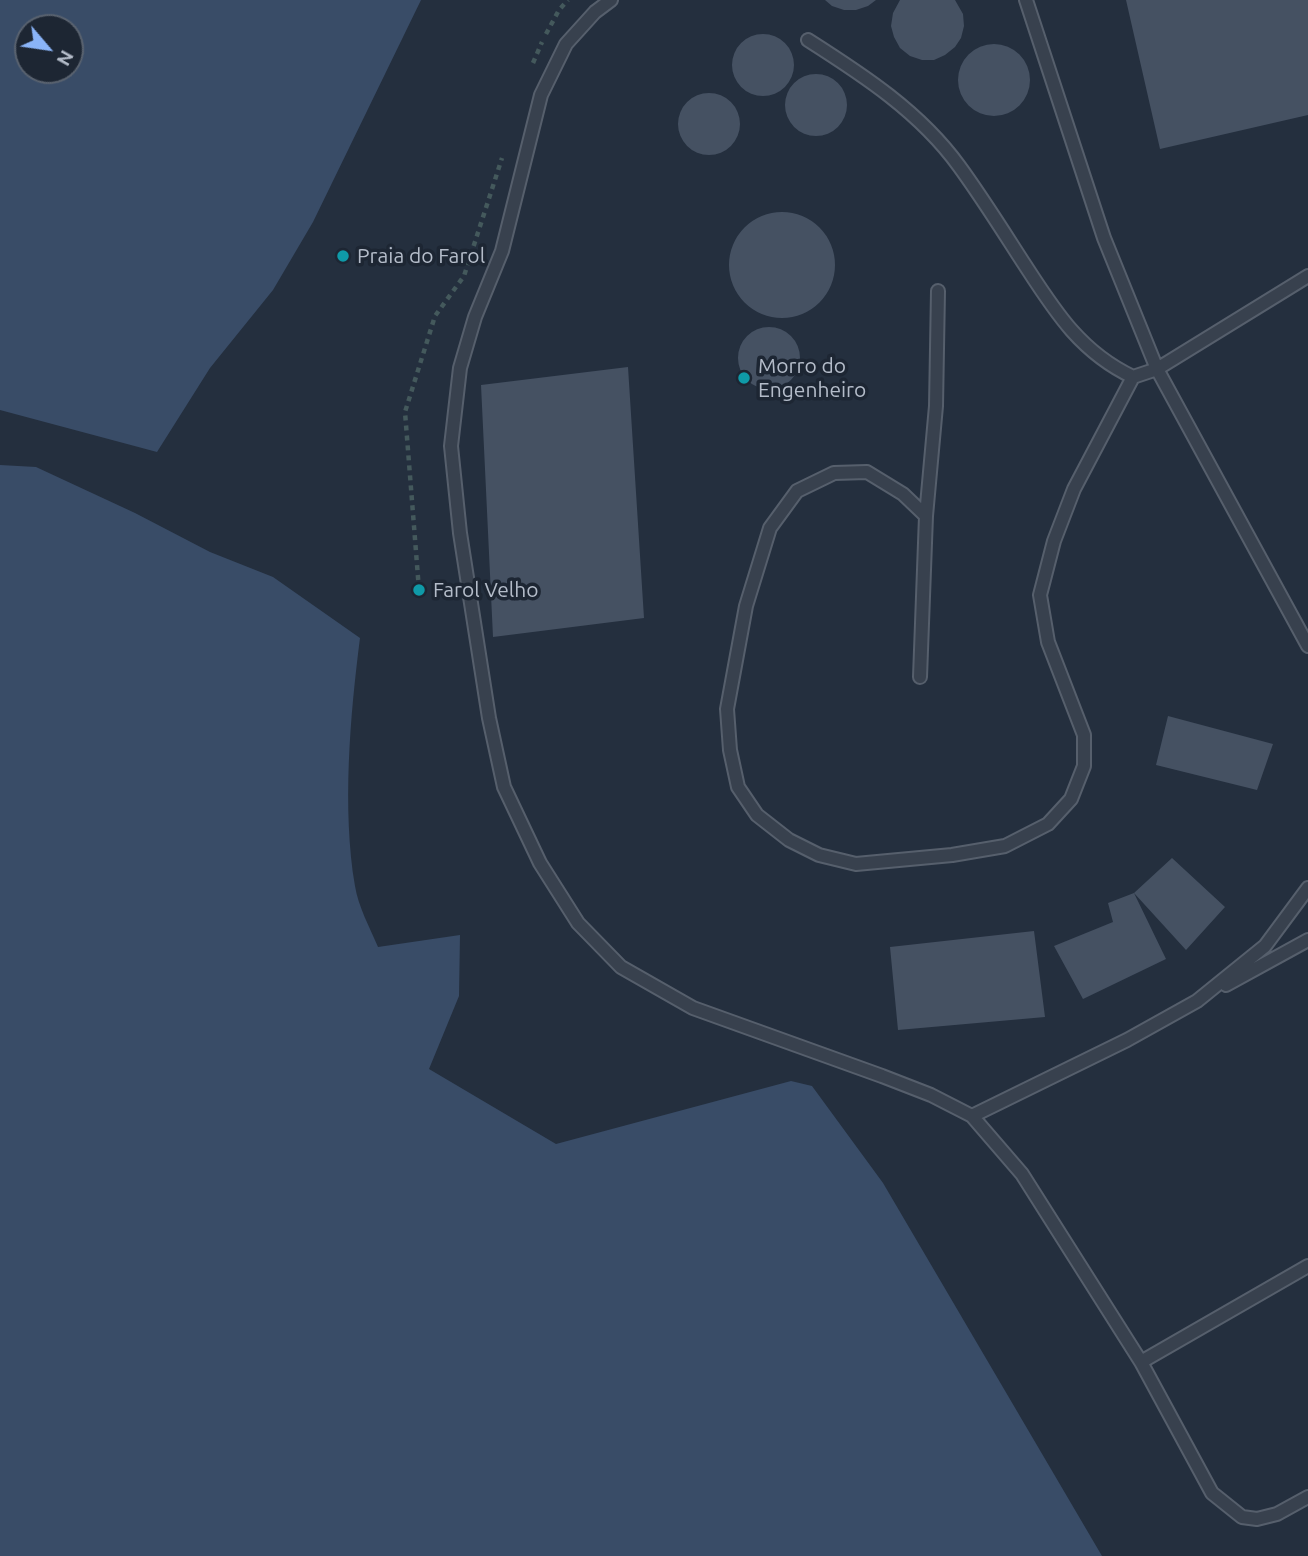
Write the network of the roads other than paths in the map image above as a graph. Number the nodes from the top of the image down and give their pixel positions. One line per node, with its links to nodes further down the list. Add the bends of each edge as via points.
1 (611, 0): 14 (lane, via 566,44 541,95 502,251 460,368 451,446 460,533 504,787 540,863 578,923 621,967 693,1008 882,1076)
2 (1026, 0): 6 (lane, via 1104,238)
3 (808, 40): 7 (lane, via 858,72 929,130 958,164 1057,315 1086,348)
4 (1308, 276): 6 (lane)
5 (938, 291): 8 (lane, via 936,406)
6 (1157, 369): 7 (lane); 9 (lane)
7 (1133, 377): 8 (lane, via 1074,489 1040,595 1048,642 1084,735 1084,766 1071,799 1048,824 1005,846 856,864 819,855 789,840 757,815 738,787 730,750 727,709 746,606 770,528 797,491 834,473 867,472 903,494)
8 (926, 516): 10 (lane)
9 (1308, 646)
10 (920, 677)
11 (1308, 888): 13 (lane, via 1265,946)
12 (1308, 940): 13 (lane)
13 (1197, 1002): 14 (lane)
14 (972, 1116): 16 (lane, via 1022,1174)
15 (1308, 1266): 16 (lane)
16 (1141, 1362): 17 (lane, via 1212,1493 1228,1508 1257,1519)
17 (1308, 1497)

